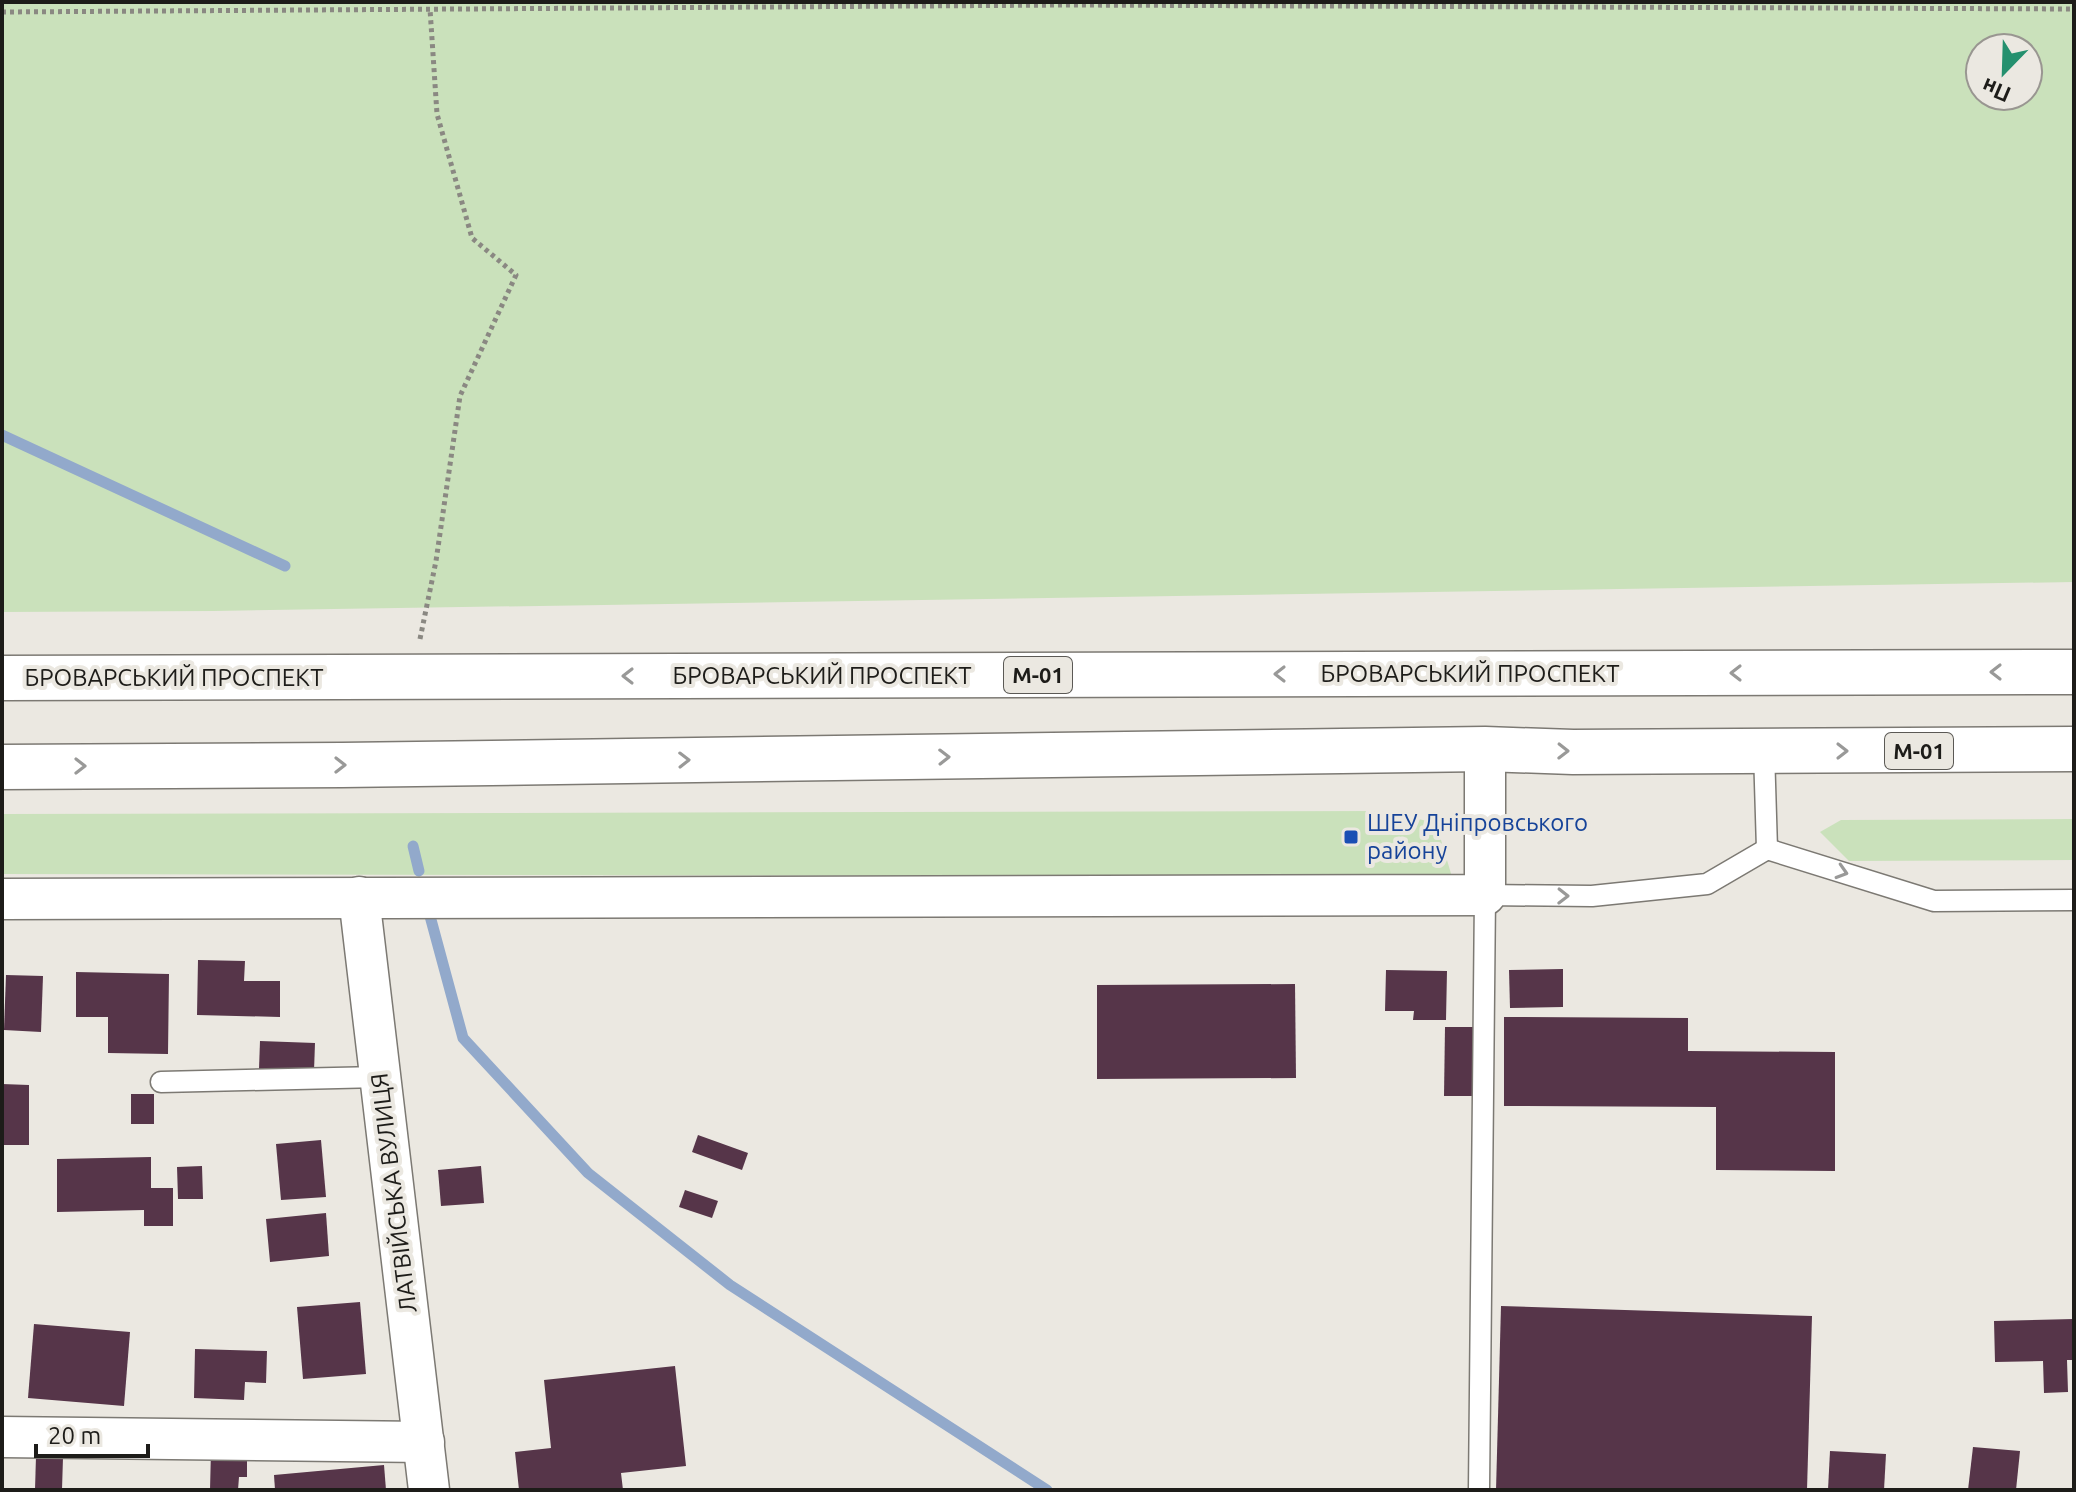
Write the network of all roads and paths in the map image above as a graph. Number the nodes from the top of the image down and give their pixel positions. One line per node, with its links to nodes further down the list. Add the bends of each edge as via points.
1 (1066, 4): 2 (path); 3 (path)
2 (1710, 5): 4 (path)
3 (430, 9): 5 (path); 7 (path, via 437,114 472,238 516,275 460,396)
4 (2074, 9)
5 (2, 12)
6 (2074, 672): 7 (highway, БРОВАРСЬКИЙ ПРОСПЕКТ / М-01, one-way to 7)
7 (413, 677): 8 (highway, БРОВАРСЬКИЙ ПРОСПЕКТ / М-01)
8 (2, 678)
9 (1485, 749): 11 (highway, М-01, one-way to 11); 12 (highway, М-01, one-way to 9); 14 (street)
10 (2074, 749): 11 (highway, М-01, one-way to 10)
11 (1764, 751): 13 (lane)
12 (2, 767)
13 (1767, 849): 14 (lane, one-way to 13, via 1592,896 1707,884); 17 (lane, one-way to 17, via 1934,901)
14 (1485, 895): 15 (street); 23 (lane)
15 (359, 897): 16 (street); 18 (street, ЛАТВІЙСЬКА ВУЛИЦЯ)
16 (2, 899)
17 (2074, 900)
18 (380, 1077): 19 (lane); 21 (street, ЛАТВІЙСЬКА ВУЛИЦЯ)
19 (161, 1082)
20 (2, 1437): 21 (street)
21 (424, 1442): 22 (street, ЛАТВІЙСЬКА ВУЛИЦЯ)
22 (429, 1490)
23 (1479, 1490)

